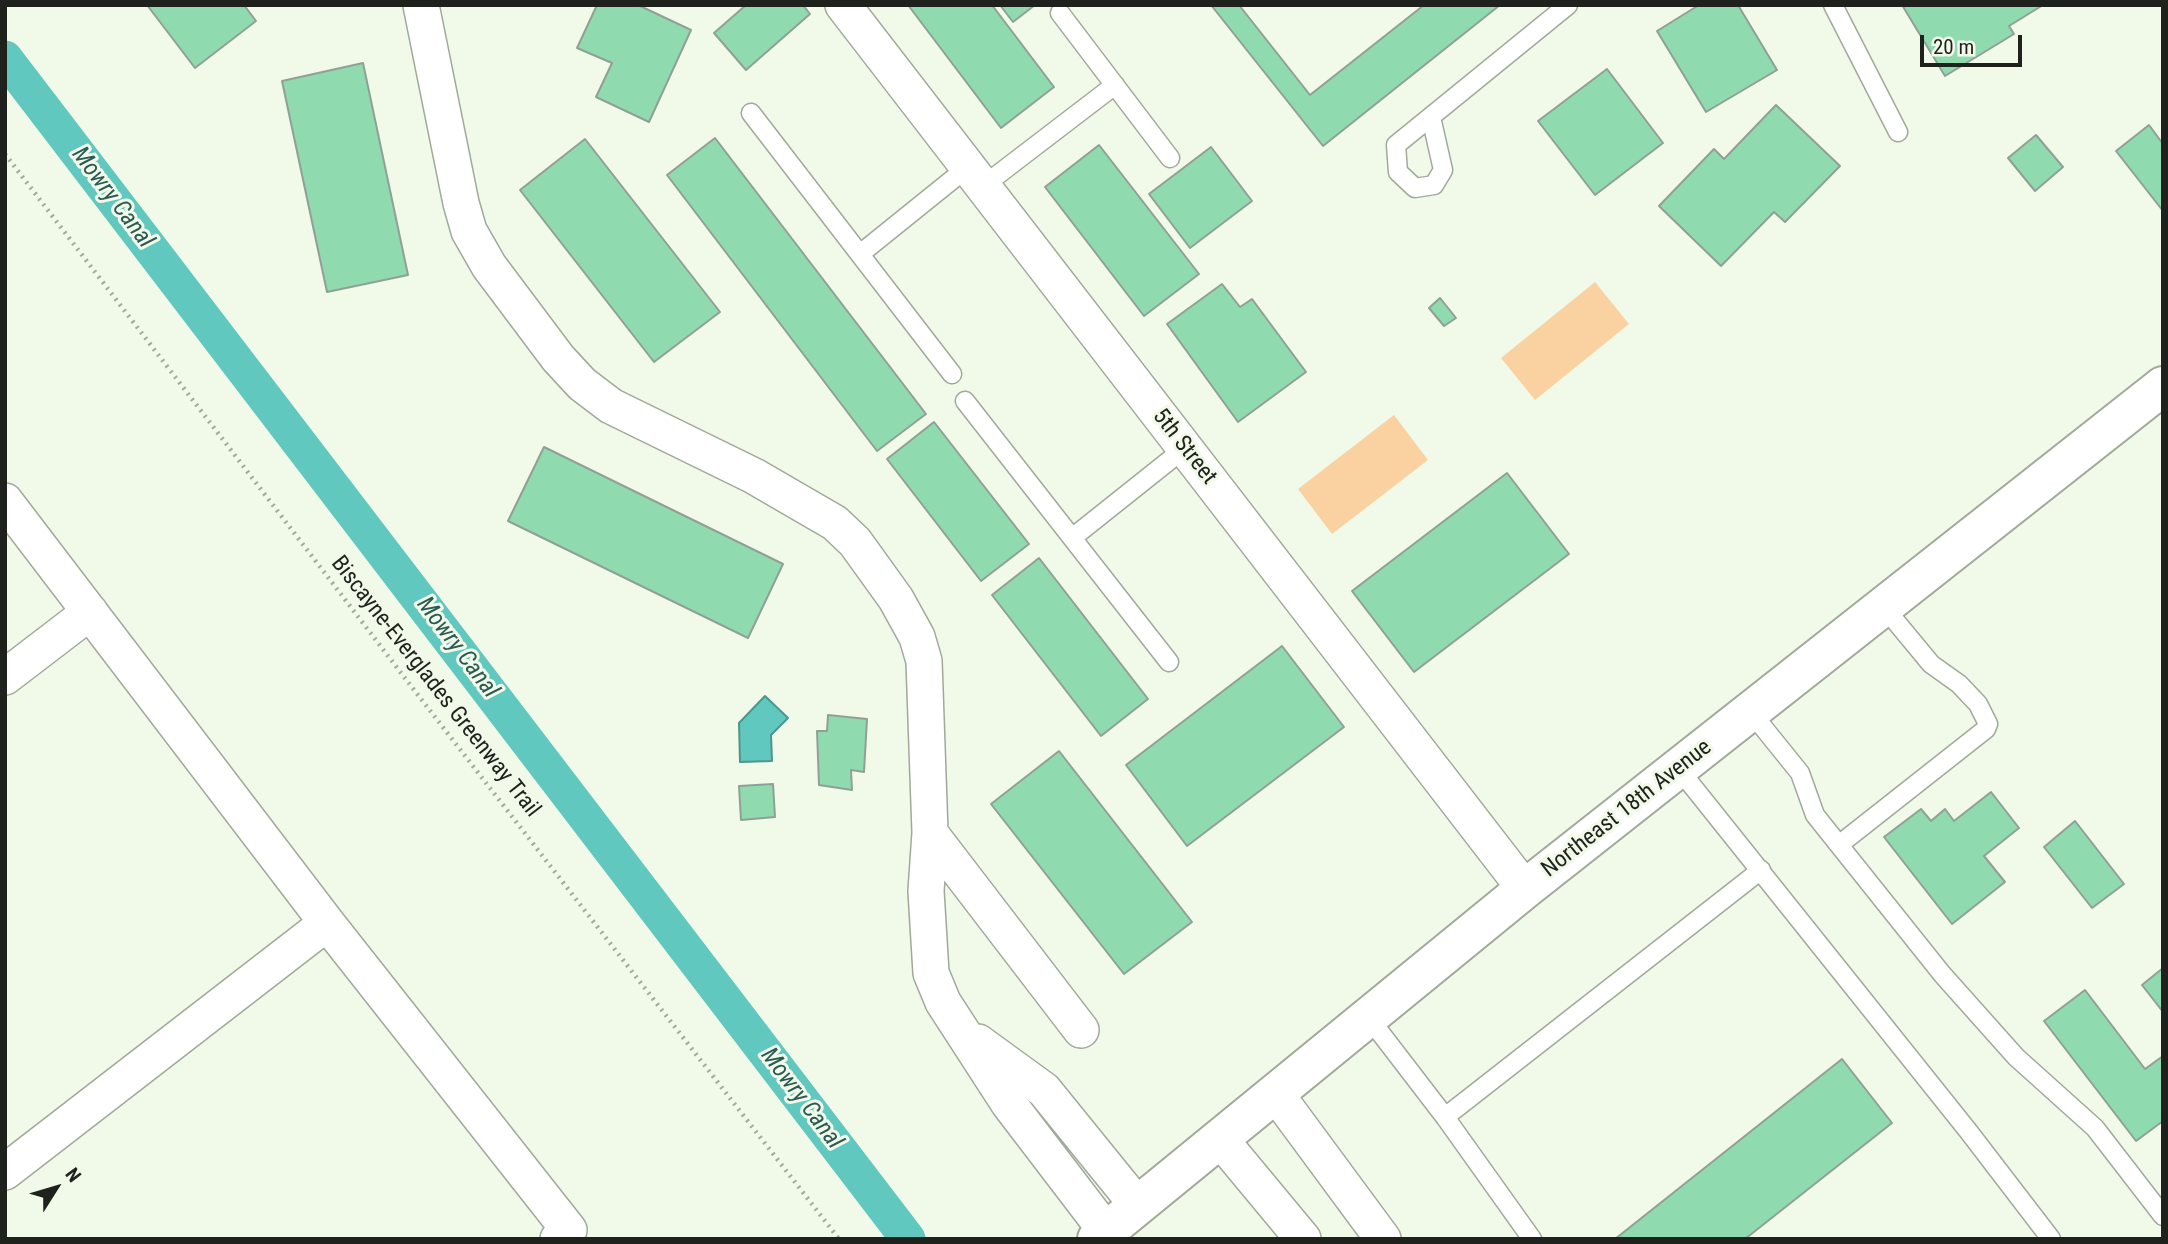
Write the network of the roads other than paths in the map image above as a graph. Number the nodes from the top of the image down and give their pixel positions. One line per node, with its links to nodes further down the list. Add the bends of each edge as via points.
1 (421, 5): 25 (street, via 469,231 489,266 558,358 611,406 754,476 835,523 855,542 896,598 924,661)
2 (844, 5): 11 (street, 5th Street)
3 (1569, 5): 8 (lane)
4 (1833, 5): 9 (lane)
5 (1060, 13): 6 (lane)
6 (1115, 85): 10 (lane); 11 (lane)
7 (751, 113): 12 (lane)
8 (1431, 117)
9 (1898, 132)
10 (1170, 158)
11 (976, 177): 12 (lane); 16 (street, 5th Street)
12 (860, 254): 13 (lane)
13 (951, 374)
14 (2163, 386): 19 (street, Northeast 18th Avenue)
15 (965, 401): 18 (lane)
16 (1185, 448): 18 (lane); 28 (street, 5th Street)
17 (5, 501): 20 (street)
18 (1072, 538): 21 (lane)
19 (1883, 606): 23 (street, Northeast 18th Avenue); 26 (lane, via 1931,664 1978,704 1988,724)
20 (90, 612): 22 (street); 29 (street)
21 (1169, 662)
22 (5, 677)
23 (1750, 711): 24 (street, Northeast 18th Avenue); 26 (lane, via 1800,773 1815,815)
24 (1678, 768): 27 (lane); 28 (street, Northeast 18th Avenue)
25 (930, 833): 31 (street); 32 (street, via 926,891 931,973 943,1002)
26 (1840, 844): 38 (lane, via 1942,974 2016,1057 2095,1128)
27 (1761, 870): 34 (lane); 44 (lane)
28 (1525, 889): 30 (street, Northeast 18th Avenue)
29 (327, 923): 36 (street); 40 (street)
30 (1369, 1018): 33 (street, Northeast 18th Avenue); 34 (lane)
31 (1081, 1030)
32 (964, 1031): 37 (street, via 1044,1090); 39 (street)
33 (1276, 1094): 35 (street, Northeast 18th Avenue); 42 (street)
34 (1445, 1117): 43 (lane)
35 (1220, 1139): 37 (street, Northeast 18th Avenue); 41 (street)
36 (5, 1171)
37 (1138, 1206): 39 (street, Northeast 18th Avenue)
38 (2163, 1216)
39 (1101, 1235)
40 (568, 1236)
41 (1303, 1239)
42 (1383, 1239)
43 (1532, 1239)
44 (2051, 1239)

